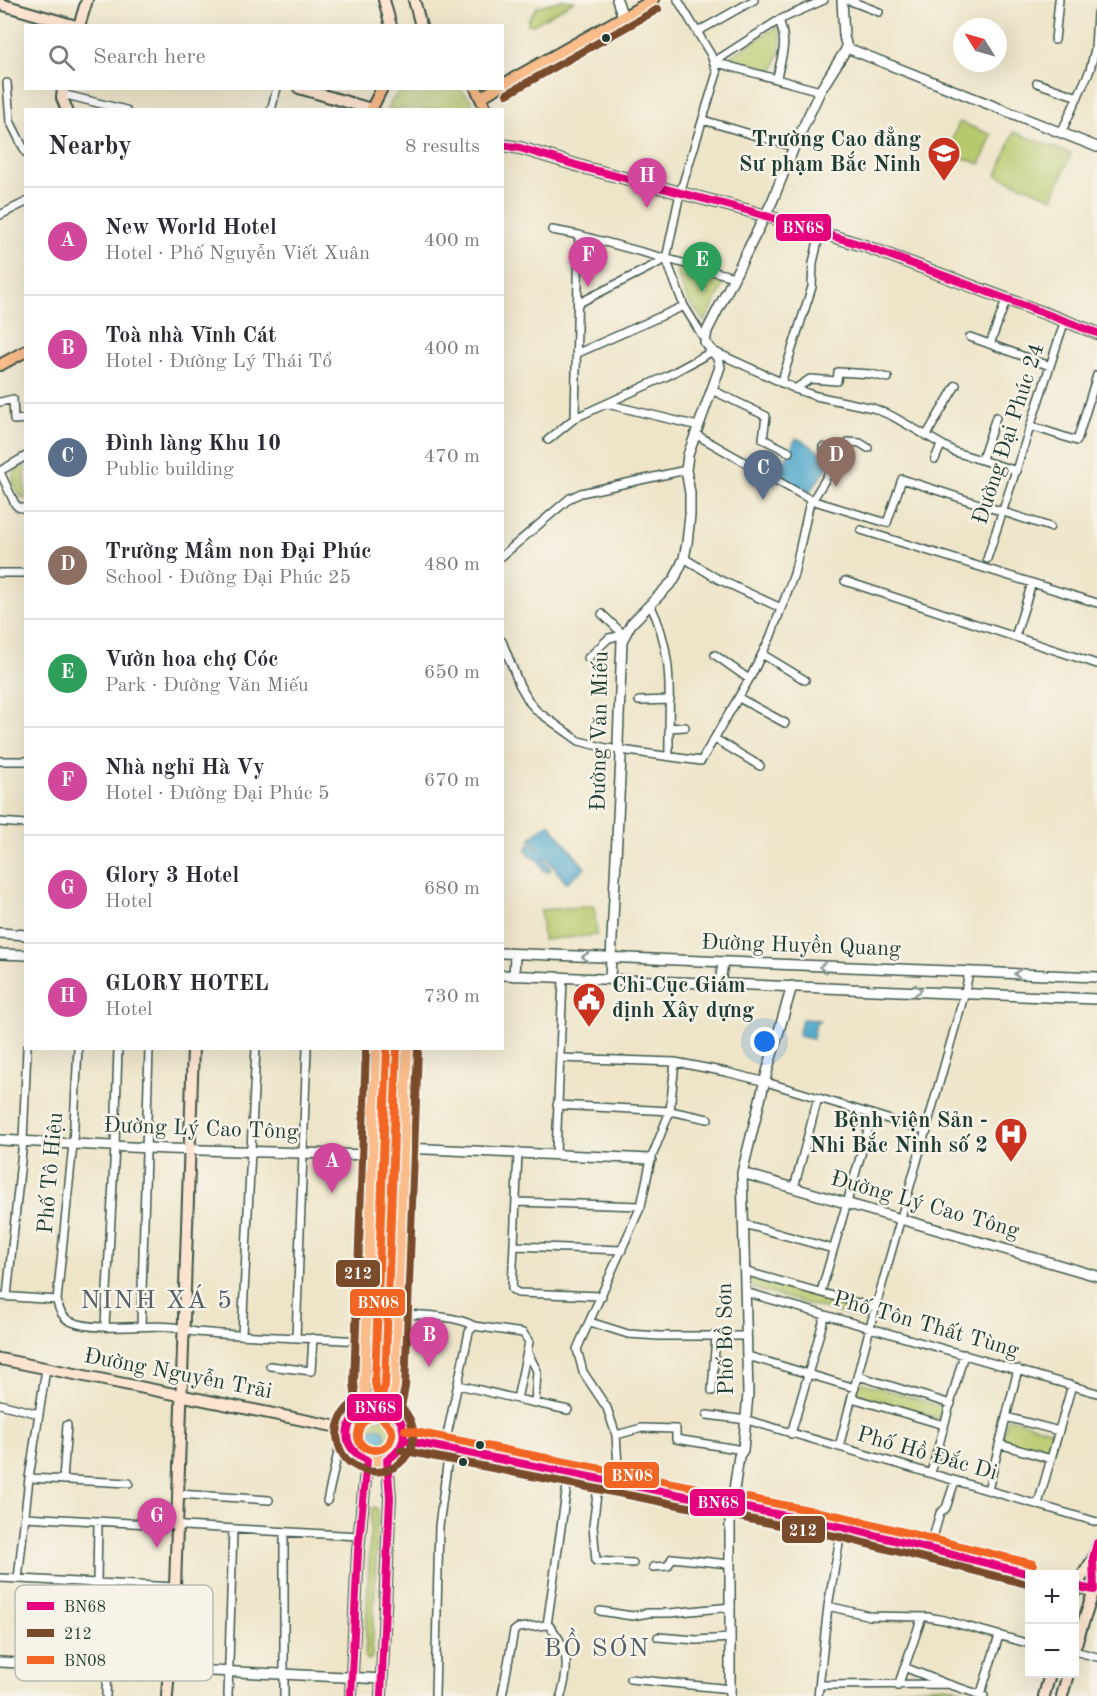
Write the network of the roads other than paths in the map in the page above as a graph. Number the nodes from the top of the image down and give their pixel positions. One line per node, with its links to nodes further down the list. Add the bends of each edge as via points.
1 (87, 0): 18 (main road)
2 (384, 0): 19 (main road)
3 (414, 0): 20 (main road)
4 (617, 0): 15 (street)
5 (653, 0): 15 (main road)
6 (678, 0): 21 (street)
7 (754, 0): 21 (street)
8 (824, 0): 16 (street)
9 (842, 0): 24 (street)
10 (848, 0): 13 (street)
11 (1059, 0): 22 (street)
12 (0, 4): 17 (main road)
13 (879, 12)
14 (1097, 14): 23 (street)
15 (623, 17): 30 (main road)
16 (779, 20): 25 (street); 27 (street, via 785,41)
17 (71, 24)
18 (79, 24)
19 (390, 24)
20 (420, 24)
21 (698, 32): 25 (street)
22 (1055, 40)
23 (1096, 47): 26 (street)
24 (847, 48): 35 (street); 45 (street)
25 (714, 62): 27 (street); 44 (street, via 716,76)
26 (1093, 71): 37 (street)
27 (777, 77): 35 (street)
28 (1037, 82): 37 (street)
29 (7, 83): 49 (street, via 10,121)
30 (504, 85)
31 (276, 90): 40 (street)
32 (306, 90): 41 (main road)
33 (381, 90): 42 (main road)
34 (62, 91): 38 (main road); 39 (street)
35 (820, 91): 47 (street)
36 (478, 93): 43 (main road)
37 (1078, 97): 45 (street)
38 (66, 108)
39 (119, 108)
40 (272, 108)
41 (368, 108)
42 (372, 108)
43 (485, 108)
44 (703, 120): 47 (street); 50 (street)
45 (1061, 133): 48 (street)
46 (504, 146): 50 (main road)
47 (794, 147): 53 (street)
48 (1097, 147)
49 (24, 149)
50 (680, 193): 53 (main road); 57 (street)
51 (24, 203): 52 (street)
52 (0, 215)
53 (764, 215): 55 (main road); 58 (street)
54 (552, 230): 56 (street)
55 (820, 232): 59 (main road); 74 (street, via 812,287)
56 (579, 235): 57 (street); 60 (street)
57 (666, 258): 58 (street); 60 (street); 61 (street)
58 (734, 277): 65 (street)
59 (1007, 298): 62 (main road); 66 (street)
60 (579, 303): 69 (street)
61 (684, 306): 65 (street); 69 (street)
62 (1065, 320): 63 (main road); 71 (street, Đường Đại Phúc 24)
63 (1097, 333)
64 (970, 337): 66 (street)
65 (705, 340): 67 (street, Đường Văn Miếu)
66 (990, 344): 71 (street)
67 (712, 351): 74 (street); 77 (street, Đường Văn Miếu, via 721,363); 79 (street)
68 (24, 352): 70 (main road)
69 (578, 353): 81 (street)
70 (0, 365)
71 (1050, 366): 83 (street, Đường Đại Phúc 24)
72 (1097, 375): 83 (street, via 1077,441)
73 (888, 378): 76 (street, via 838,372 837,381 810,379)
74 (781, 383): 76 (street)
75 (956, 385): 85 (street)
76 (795, 389): 85 (street, via 873,408)
77 (712, 390): 84 (street, Đường Văn Miếu); 90 (street, via 766,416 763,439)
78 (0, 402): 82 (street, via 13,399 14,420)
79 (607, 404): 81 (street); 84 (street)
80 (996, 417): 93 (street)
81 (575, 418): 86 (street)
82 (24, 419)
83 (1031, 426): 97 (street, Đường Đại Phúc 24)
84 (696, 430): 95 (street, Đường Văn Miếu); 98 (street)
85 (926, 436): 87 (street)
86 (548, 440)
87 (941, 445): 92 (street); 93 (street)
88 (823, 447): 94 (street)
89 (868, 448): 94 (street, via 849,442)
90 (789, 452)
91 (24, 457): 96 (street)
92 (935, 459)
93 (982, 459): 97 (street)
94 (834, 463): 98 (street)
95 (686, 470): 103 (street, via 570,498); 104 (street, Đường Văn Miếu, via 690,515)
96 (0, 471): 99 (street, via 15,504)
97 (1017, 471): 100 (street, Đường Đại Phúc 24)
98 (811, 500): 100 (street, via 887,523 902,479); 112 (street, via 794,574)
99 (24, 508)
100 (1003, 513): 101 (street); 105 (street, Đường Đại Phúc 24)
101 (1050, 527)
102 (861, 530): 109 (street)
103 (504, 554)
104 (684, 558): 111 (street, Đường Văn Miếu, via 674,580); 112 (street, via 718,579)
105 (987, 559)
106 (0, 573): 107 (street)
107 (24, 573)
108 (845, 581): 115 (street)
109 (1032, 583): 110 (street); 115 (street)
110 (1097, 603)
111 (650, 604): 114 (street, Đường Văn Miếu); 124 (street, via 668,656)
112 (781, 608): 117 (street)
113 (602, 614): 114 (street)
114 (624, 634): 119 (street, via 609,638); 130 (street, Đường Văn Miếu, via 620,654)
115 (1015, 637): 120 (street)
116 (504, 646): 130 (street, via 525,695 537,711 579,741)
117 (762, 654): 121 (street); 122 (street)
118 (715, 656): 121 (street)
119 (588, 658)
120 (1097, 664)
121 (749, 679): 123 (street)
122 (805, 680)
123 (739, 698): 126 (street); 129 (street)
124 (670, 700): 125 (street); 128 (street)
125 (639, 701)
126 (785, 723)
127 (685, 727): 128 (street)
128 (669, 728): 131 (street)
129 (715, 739): 131 (street, via 701,761); 134 (street)
130 (619, 749): 131 (street); 143 (street, Đường Văn Miếu)
131 (669, 756)
132 (0, 761): 133 (street)
133 (24, 761)
134 (760, 766)
135 (0, 822): 136 (street)
136 (24, 824)
137 (0, 933): 138 (street)
138 (24, 935)
139 (504, 953): 141 (street, Đường Huyền Quang)
140 (0, 954): 142 (street)
141 (515, 954): 143 (street, Đường Huyền Quang, one-way to 141); 150 (street)
142 (24, 955)
143 (611, 958): 144 (street, Đường Huyền Quang); 153 (street, Đường Văn Miếu)
144 (723, 962): 145 (street, Đường Huyền Quang); 154 (street)
145 (800, 966): 146 (street, Đường Huyền Quang, one-way to 145); 155 (street, Phố Bồ Sơn)
146 (884, 969): 147 (street, Đường Huyền Quang); 156 (street)
147 (969, 972): 149 (street, Đường Huyền Quang, one-way to 147); 157 (street)
148 (504, 975): 150 (street, Đường Huyền Quang)
149 (1044, 975): 151 (street, Đường Huyền Quang); 158 (street)
150 (514, 976): 152 (street, Đường Huyền Quang)
151 (1097, 977)
152 (562, 978): 153 (street, Đường Huyền Quang); 169 (street)
153 (610, 980): 154 (street, Đường Huyền Quang)
154 (720, 984): 155 (street, Đường Huyền Quang)
155 (796, 986): 156 (street, Đường Huyền Quang); 171 (street, Phố Bồ Sơn)
156 (882, 989): 157 (street, Đường Huyền Quang, one-way to 157)
157 (965, 992): 158 (street, Đường Huyền Quang); 177 (street)
158 (1043, 996): 159 (street, Đường Huyền Quang)
159 (1097, 999)
160 (27, 1050): 179 (street)
161 (78, 1050): 180 (street, Phố Tô Hiệu)
162 (118, 1050): 181 (street)
163 (149, 1050): 182 (street)
164 (193, 1050): 184 (main road)
165 (256, 1050): 185 (street)
166 (307, 1050): 186 (street)
167 (377, 1050): 188 (main road)
168 (408, 1050): 183 (main road)
169 (560, 1058): 170 (street); 173 (street)
170 (675, 1062): 171 (street); 174 (street)
171 (766, 1082): 172 (street); 191 (street, Phố Bồ Sơn)
172 (818, 1098): 175 (street); 192 (street)
173 (557, 1105): 174 (street); 189 (street)
174 (670, 1111): 176 (street); 190 (street)
175 (872, 1116): 177 (street); 194 (street)
176 (708, 1119)
177 (927, 1131): 196 (street)
178 (0, 1140): 179 (street, Đường Lý Cao Tông)
179 (24, 1141): 180 (street, Đường Lý Cao Tông); 207 (street)
180 (73, 1144): 181 (street, Đường Lý Cao Tông); 209 (street, Phố Tô Hiệu)
181 (116, 1146): 182 (street, Đường Lý Cao Tông); 214 (street)
182 (146, 1148): 184 (street, Đường Lý Cao Tông); 215 (street)
183 (405, 1148): 187 (street, Đường Lý Cao Tông); 188 (street, Đường Lý Cao Tông); 203 (main road)
184 (189, 1149): 185 (street, Đường Lý Cao Tông); 218 (main road)
185 (251, 1151): 186 (street, Đường Lý Cao Tông); 219 (street)
186 (303, 1152): 188 (street, Đường Lý Cao Tông); 222 (street)
187 (518, 1153): 189 (street, Đường Lý Cao Tông); 193 (street)
188 (374, 1154): 201 (main road)
189 (556, 1154): 190 (street, Đường Lý Cao Tông)
190 (651, 1159): 195 (street)
191 (742, 1173): 192 (street, Đường Lý Cao Tông); 197 (street, Phố Bồ Sơn)
192 (794, 1188): 194 (street, Đường Lý Cao Tông)
193 (516, 1202): 195 (street); 198 (street)
194 (847, 1203): 196 (street, Đường Lý Cao Tông); 199 (street)
195 (641, 1206): 200 (street)
196 (902, 1218): 204 (street, Đường Lý Cao Tông); 210 (street)
197 (744, 1224): 199 (street); 202 (street, Phố Bồ Sơn)
198 (514, 1246): 200 (street); 208 (street, via 511,1287 516,1293)
199 (833, 1249): 206 (street)
200 (622, 1250): 208 (street)
201 (369, 1270): 203 (main road); 224 (main road)
202 (744, 1271): 205 (street, Phố Bồ Sơn); 206 (street)
203 (399, 1272): 211 (main road)
204 (1097, 1276)
205 (745, 1292): 212 (street, Phố Tôn Thất Tùng); 221 (street, Phố Bồ Sơn)
206 (821, 1292): 210 (street)
207 (3, 1296): 209 (street)
208 (602, 1296): 213 (street)
209 (57, 1300): 214 (street, via 61,1312 71,1322)
210 (876, 1308): 217 (street)
211 (397, 1314): 216 (street, via 451,1319); 246 (main road, via 395,1390)
212 (825, 1315): 217 (street, Phố Tôn Thất Tùng); 232 (street)
213 (590, 1322): 220 (street, via 628,1334); 257 (street, via 580,1339 579,1358 588,1381 607,1408)
214 (105, 1326): 215 (street)
215 (141, 1326): 218 (street)
216 (474, 1326): 225 (street, via 523,1334 529,1340); 234 (street, via 469,1332)
217 (870, 1327): 226 (street, Phố Tôn Thất Tùng); 233 (street)
218 (184, 1329): 219 (street); 239 (main road)
219 (242, 1335): 222 (street)
220 (716, 1335): 221 (street); 237 (street)
221 (746, 1336): 227 (street, Phố Bồ Sơn)
222 (296, 1338): 223 (street)
223 (313, 1338): 224 (street); 229 (street, via 311,1371)
224 (366, 1341): 245 (main road, via 364,1384)
225 (527, 1351): 241 (street); 242 (street, via 537,1371)
226 (964, 1354): 231 (street, Phố Tôn Thất Tùng); 244 (street)
227 (748, 1356): 232 (street); 251 (street, Phố Bồ Sơn)
228 (0, 1359): 230 (main road, Đường Nguyễn Trãi)
229 (270, 1366)
230 (46, 1369): 239 (main road, Đường Nguyễn Trãi); 248 (street)
231 (1018, 1369): 235 (street, Phố Tôn Thất Tùng); 250 (street)
232 (809, 1374): 236 (street); 256 (street)
233 (858, 1376): 236 (street); 244 (street)
234 (459, 1385): 241 (street); 261 (street)
235 (1072, 1385): 238 (street, Phố Tôn Thất Tùng); 254 (street)
236 (855, 1388): 240 (street)
237 (712, 1391)
238 (1097, 1393)
239 (181, 1396): 255 (main road, Đường Nguyễn Trãi); 275 (main road)
240 (852, 1398): 253 (street); 260 (street)
241 (517, 1399): 242 (street)
242 (535, 1403): 247 (street)
243 (0, 1404): 248 (street)
244 (951, 1404): 253 (street)
245 (368, 1407): 246 (highway); 255 (highway, via 355,1415)
246 (390, 1410): 258 (highway, via 402,1423)
247 (568, 1410)
248 (39, 1414): 268 (street)
249 (707, 1415): 251 (street, Phố Hồ Đắc Di)
250 (1006, 1417): 254 (street); 259 (street)
251 (747, 1420): 256 (street, Phố Hồ Đắc Di); 262 (street, Phố Bồ Sơn)
252 (67, 1425): 270 (street)
253 (945, 1425): 267 (street)
254 (1059, 1431): 263 (street)
255 (348, 1433): 264 (highway, via 354,1451); 277 (street, via 339,1448)
256 (791, 1434): 260 (street, Phố Hồ Đắc Di)
257 (616, 1435): 262 (street, via 642,1428 676,1429 676,1439); 272 (street)
258 (403, 1440): 261 (highway); 265 (highway)
259 (999, 1444): 263 (street); 274 (street)
260 (839, 1447): 267 (street, Phố Hồ Đắc Di)
261 (446, 1449): 266 (highway); 339 (street, via 439,1526)
262 (742, 1450): 279 (street, Phố Bồ Sơn)
263 (1051, 1459): 278 (street)
264 (367, 1460): 265 (highway); 287 (main road)
265 (387, 1460): 324 (main road, via 390,1497)
266 (568, 1472): 269 (highway); 307 (street)
267 (931, 1473): 271 (street, Phố Hồ Đắc Di)
268 (29, 1478): 270 (street); 280 (street)
269 (599, 1478): 272 (highway); 291 (street, via 593,1526 596,1561)
270 (63, 1480): 273 (street)
271 (956, 1480): 274 (street, Phố Hồ Đắc Di); 289 (street, via 946,1508 940,1513)
272 (619, 1482): 279 (highway)
273 (129, 1483)
274 (988, 1490): 278 (street, Phố Hồ Đắc Di)
275 (178, 1494): 276 (street); 283 (main road)
276 (269, 1500)
277 (327, 1502)
278 (1038, 1504): 282 (street, Phố Hồ Đắc Di)
279 (731, 1505): 284 (highway); 292 (street, Phố Bồ Sơn)
280 (25, 1517): 281 (street); 296 (street)
281 (98, 1522): 283 (street); 298 (street)
282 (1097, 1522)
283 (177, 1526): 285 (street); 300 (main road)
284 (842, 1527): 289 (highway); 303 (street)
285 (233, 1529): 286 (street); 319 (street)
286 (284, 1532): 287 (street); 320 (street)
287 (359, 1536): 321 (main road)
288 (1097, 1544): 290 (street)
289 (930, 1548): 294 (highway)
290 (1093, 1558): 297 (main road); 302 (main road)
291 (633, 1563)
292 (729, 1564): 293 (street, via 672,1558 665,1567); 304 (street, Phố Bồ Sơn)
293 (653, 1567)
294 (1025, 1574)
295 (0, 1578): 296 (street)
296 (18, 1579): 298 (street)
297 (1079, 1581)
298 (97, 1582): 299 (street)
299 (144, 1585)
300 (175, 1585)
301 (1079, 1589): 302 (highway)
302 (1095, 1591): 310 (main road)
303 (828, 1606): 306 (street, via 870,1616); 329 (street)
304 (731, 1607): 305 (street, via 632,1616); 311 (street, Phố Bồ Sơn)
305 (600, 1611)
306 (922, 1617): 308 (street); 317 (street)
307 (547, 1623): 340 (street, via 514,1631); 341 (street, via 561,1642 568,1661)
308 (999, 1635): 312 (street); 344 (street)
309 (658, 1636): 311 (street)
310 (1079, 1636)
311 (731, 1638): 332 (street, Phố Bồ Sơn)
312 (1025, 1643)
313 (1079, 1652): 314 (street)
314 (1097, 1657)
315 (0, 1662): 316 (street)
316 (15, 1663)
317 (904, 1667): 328 (street); 331 (street)
318 (213, 1672): 319 (street)
319 (230, 1673): 320 (street); 335 (street)
320 (285, 1675): 321 (street); 336 (street)
321 (352, 1677): 324 (street); 337 (main road)
322 (1049, 1678): 345 (main road)
323 (1067, 1678): 346 (main road)
324 (382, 1679): 338 (main road)
325 (630, 1679): 332 (street)
326 (107, 1681): 333 (street)
327 (169, 1681): 334 (main road)
328 (948, 1684): 331 (street); 344 (street)
329 (820, 1685): 330 (street); 342 (street)
330 (887, 1686): 331 (street); 343 (street)
331 (898, 1686)
332 (730, 1693)
333 (106, 1696)
334 (167, 1696)
335 (228, 1696)
336 (284, 1696)
337 (351, 1696)
338 (381, 1696)
339 (435, 1696)
340 (502, 1696)
341 (561, 1696)
342 (818, 1696)
343 (885, 1696)
344 (982, 1696)
345 (1044, 1696)
346 (1062, 1696)

